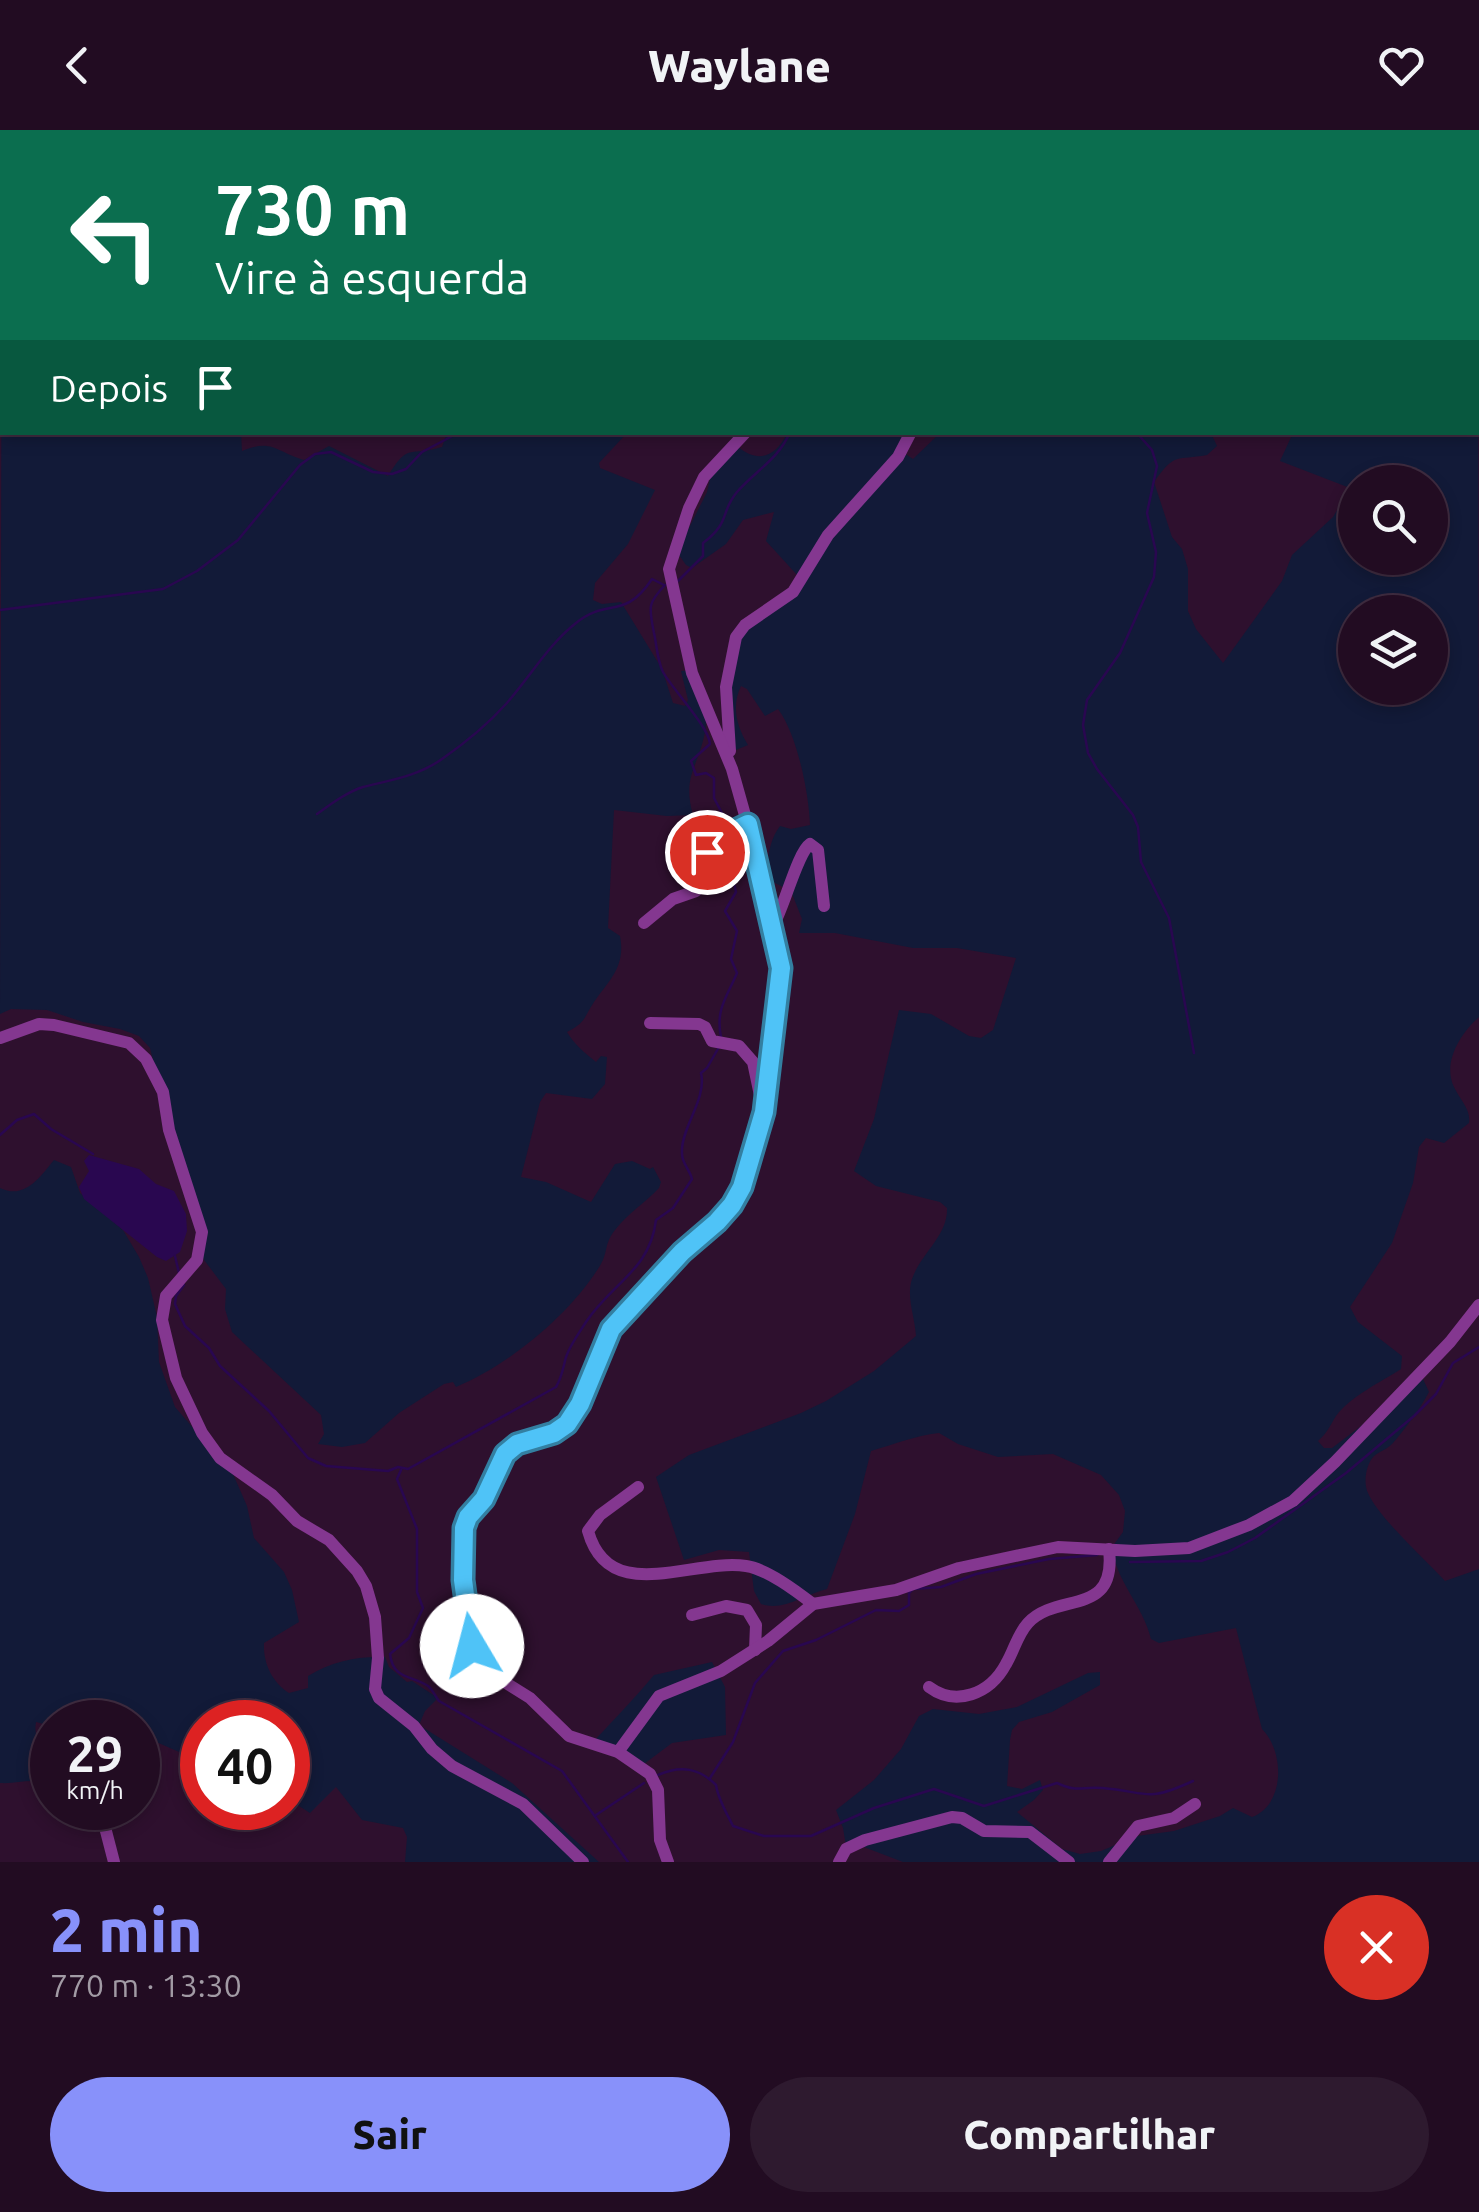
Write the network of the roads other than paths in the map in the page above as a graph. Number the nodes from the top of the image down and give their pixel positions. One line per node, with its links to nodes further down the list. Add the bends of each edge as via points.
1 (743, 435): 3 (street, via 704,477 669,561 692,673)
2 (909, 435): 3 (street, via 898,457 828,535 793,592 736,636 724,708)
3 (732, 769): 4 (street)
4 (748, 824): 6 (street, via 709,844 696,892 673,899); 7 (street)
5 (824, 906): 7 (street, via 818,850 810,844)
6 (644, 923)
7 (772, 928): 10 (street, via 781,968)
8 (650, 1023): 10 (street, via 699,1024 712,1041 739,1046 753,1062)
9 (0, 1038): 22 (street, via 46,1024 129,1043 146,1059 159,1082 202,1232 197,1260 166,1296 162,1320 176,1378 202,1432 220,1458 329,1540 357,1572 374,1617 379,1698 452,1766 524,1804)
10 (764, 1112): 18 (street, via 732,1205 611,1329 567,1424 505,1454 464,1528 466,1601 480,1661 574,1739)
11 (1479, 1306): 13 (street, via 1293,1501 1190,1548)
12 (638, 1487): 14 (street, via 588,1531 611,1568 645,1574 742,1565 760,1569)
13 (1109, 1549): 14 (street, via 1058,1547 970,1565 896,1590); 17 (street, via 1104,1587 1031,1620 994,1679 952,1700)
14 (814, 1604): 16 (street)
15 (692, 1614): 16 (street, via 726,1606 747,1610 756,1625)
16 (755, 1650): 18 (street, via 659,1696)
17 (929, 1688)
18 (618, 1752): 23 (street, via 656,1784)
19 (1195, 1804): 26 (street, via 1174,1818 1138,1826)
20 (106, 1830): 21 (street)
21 (114, 1862)
22 (582, 1862)
23 (668, 1862)
24 (839, 1862): 25 (street, via 866,1840 952,1817 984,1831 1024,1830)
25 (1069, 1862)
26 (1109, 1862)

